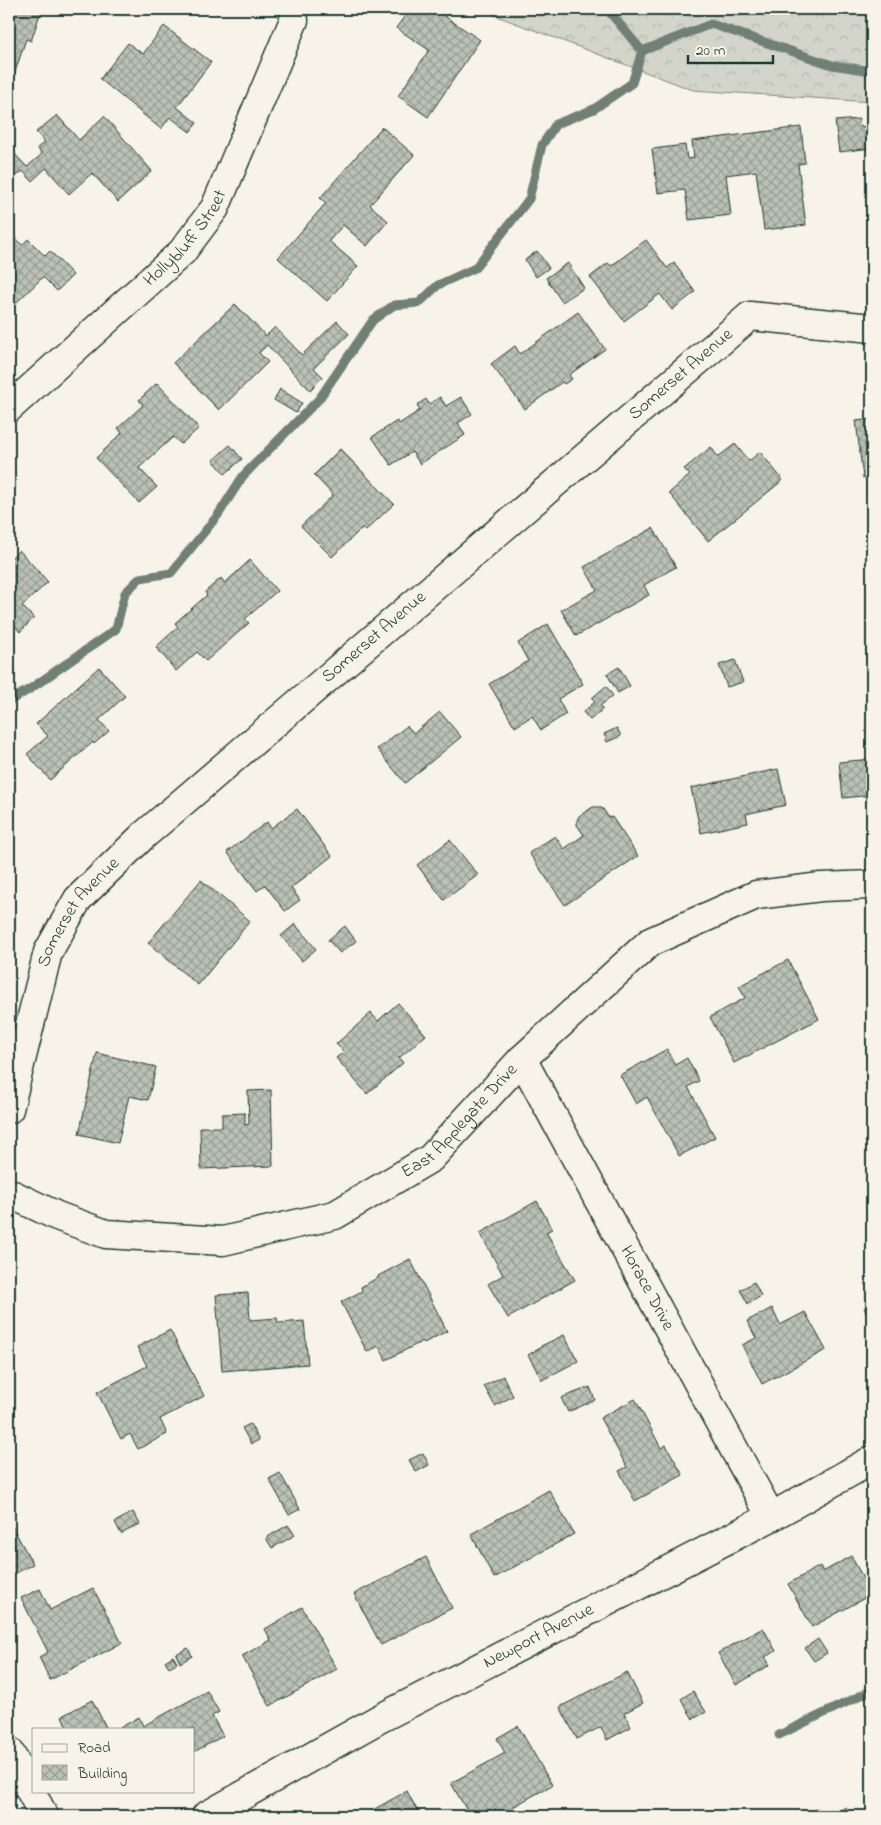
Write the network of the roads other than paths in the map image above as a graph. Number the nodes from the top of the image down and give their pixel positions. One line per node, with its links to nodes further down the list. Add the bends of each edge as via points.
1 (294, 20): 3 (street, Hollybluff Street, via 215,208 182,252)
2 (872, 328): 6 (street, Somerset Avenue, via 750,316 143,836 78,899 48,952)
3 (9, 408)
4 (872, 885): 5 (street, East Applegate Drive, via 756,895 650,942)
5 (522, 1059): 7 (street, East Applegate Drive, via 431,1158 335,1216 223,1242 106,1234); 9 (street, Horace Drive)
6 (9, 1109)
7 (9, 1193)
8 (872, 1460): 9 (street, Newport Avenue)
9 (771, 1516): 12 (street, Newport Avenue, via 378,1719)
10 (9, 1751): 11 (street)
11 (44, 1816)
12 (206, 1816)

